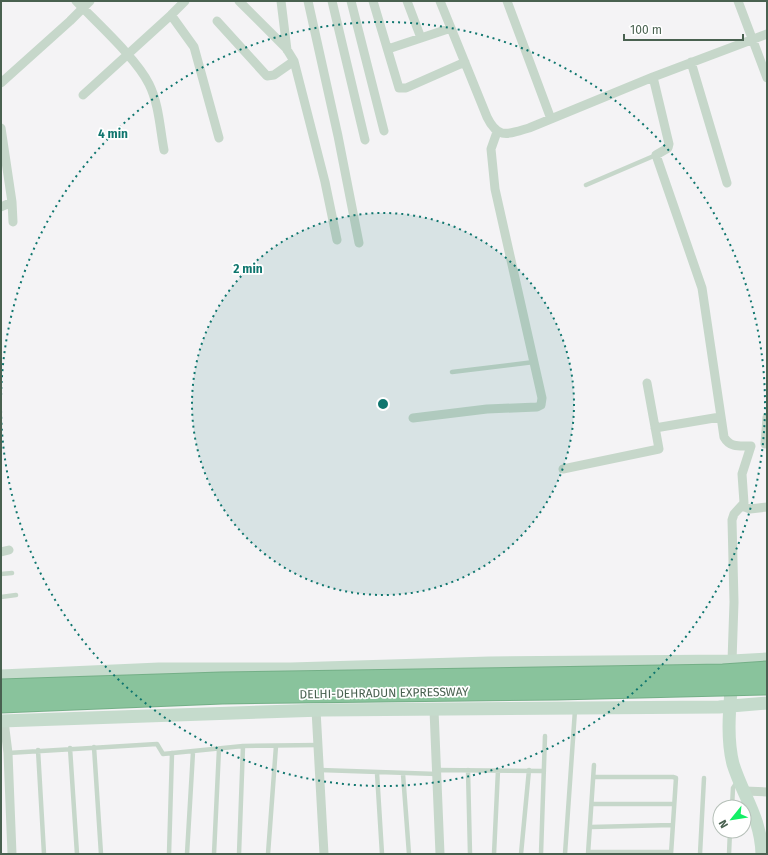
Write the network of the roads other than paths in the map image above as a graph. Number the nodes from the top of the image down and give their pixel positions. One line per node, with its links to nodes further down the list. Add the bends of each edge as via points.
1 (76, 1): 14 (street)
2 (90, 1): 14 (street)
3 (185, 1): 15 (street)
4 (239, 1): 22 (street)
5 (281, 1): 22 (street)
6 (308, 1): 46 (street)
7 (332, 1): 36 (street)
8 (351, 1): 33 (street)
9 (373, 1): 21 (street)
10 (407, 1): 19 (street)
11 (440, 1): 17 (street)
12 (507, 1): 31 (street)
13 (738, 1): 20 (street)
14 (83, 8): 23 (street); 29 (street)
15 (171, 16): 23 (street); 35 (street, via 194,47)
16 (217, 21): 24 (street, via 267,76 274,76)
17 (451, 28): 19 (street); 25 (street)
18 (767, 34): 20 (street)
19 (420, 38): 21 (street)
20 (753, 39): 26 (street); 28 (street)
21 (388, 49): 25 (street, via 397,85 403,89)
22 (288, 50): 24 (street)
23 (127, 55): 30 (street); 37 (street, via 150,85)
24 (294, 60): 45 (street, via 326,182)
25 (465, 62): 34 (street, via 487,117)
26 (691, 62): 27 (street); 40 (street)
27 (653, 77): 31 (street); 38 (street, via 669,144 668,148)
28 (767, 78)
29 (1, 83)
30 (83, 94)
31 (551, 119): 34 (street, via 508,134)
32 (1, 128): 39 (street)
33 (384, 131)
34 (497, 132): 47 (street, via 491,149 495,189)
35 (220, 138)
36 (365, 140)
37 (164, 150)
38 (656, 155): 41 (lane); 50 (street, via 702,288)
39 (5, 177): 42 (street)
40 (727, 183)
41 (586, 185)
42 (12, 202): 43 (street); 44 (street)
43 (1, 207)
44 (13, 222)
45 (337, 240)
46 (359, 243)
47 (534, 362): 48 (lane); 52 (street, via 542,398 540,406)
48 (452, 372)
49 (647, 383): 53 (street)
50 (720, 417): 53 (street); 55 (street, via 726,442 736,446)
51 (767, 417): 54 (street)
52 (413, 418)
53 (656, 428): 56 (street, via 659,446 657,450)
54 (766, 444): 55 (street)
55 (751, 446): 57 (street, via 742,474)
56 (563, 469)
57 (742, 506): 58 (street, via 750,509); 64 (street, via 732,520)
58 (767, 508)
59 (12, 573): 60 (lane)
60 (1, 574)
61 (16, 595): 62 (lane)
62 (1, 597)
63 (767, 659): 64 (street)
64 (732, 661): 66 (street, via 160,669); 71 (street)
65 (767, 670): 68 (highway, DELHI-DEHRADUN EXPRESSWAY, bridge)
66 (1, 676)
67 (767, 686): 70 (highway, DELHI-DEHRADUN EXPRESSWAY, bridge, via 230,695)
68 (1, 688)
69 (767, 703): 71 (street)
70 (1, 704)
71 (730, 706): 72 (street); 98 (street, via 733,764)
72 (575, 708): 74 (street); 125 (lane)
73 (316, 710): 74 (street); 75 (street); 77 (street)
74 (434, 710): 93 (street)
75 (3, 721): 85 (street)
76 (544, 736): 92 (lane)
77 (318, 745): 79 (lane); 88 (street)
78 (243, 746): 79 (lane); 82 (lane); 115 (lane)
79 (276, 746): 116 (lane)
80 (94, 747): 81 (lane); 86 (lane, via 157,744 161,753); 111 (lane)
81 (70, 748): 83 (lane); 110 (lane)
82 (219, 749): 84 (lane); 114 (lane)
83 (38, 750): 85 (lane); 109 (lane)
84 (193, 752): 86 (lane); 113 (lane)
85 (8, 753): 108 (street)
86 (172, 753): 112 (lane)
87 (594, 765): 96 (lane)
88 (320, 770): 94 (lane); 117 (street)
89 (468, 770): 90 (lane); 93 (lane); 121 (lane)
90 (498, 770): 91 (lane); 122 (lane)
91 (529, 770): 92 (lane); 123 (lane)
92 (544, 771): 124 (lane)
93 (437, 772): 95 (lane); 120 (street)
94 (377, 773): 95 (lane); 118 (lane)
95 (403, 774): 119 (lane)
96 (594, 777): 101 (lane); 102 (lane, via 675,777 677,780)
97 (704, 778): 126 (lane)
98 (742, 786): 99 (street); 100 (lane, via 734,785); 128 (street, via 759,827)
99 (767, 792)
100 (732, 799)
101 (592, 804): 102 (lane); 104 (lane)
102 (674, 804): 103 (lane)
103 (672, 825): 104 (lane); 107 (lane)
104 (591, 827): 106 (lane)
105 (730, 839): 127 (lane)
106 (588, 853): 107 (lane)
107 (671, 853)
108 (12, 854)
109 (44, 854)
110 (77, 854)
111 (101, 854)
112 (169, 854)
113 (187, 854)
114 (214, 854)
115 (239, 854)
116 (268, 854)
117 (324, 854)
118 (382, 854)
119 (409, 854)
120 (440, 854)
121 (470, 854)
122 (494, 854)
123 (522, 854)
124 (541, 854)
125 (565, 854)
126 (700, 854)
127 (729, 854)
128 (762, 854)

